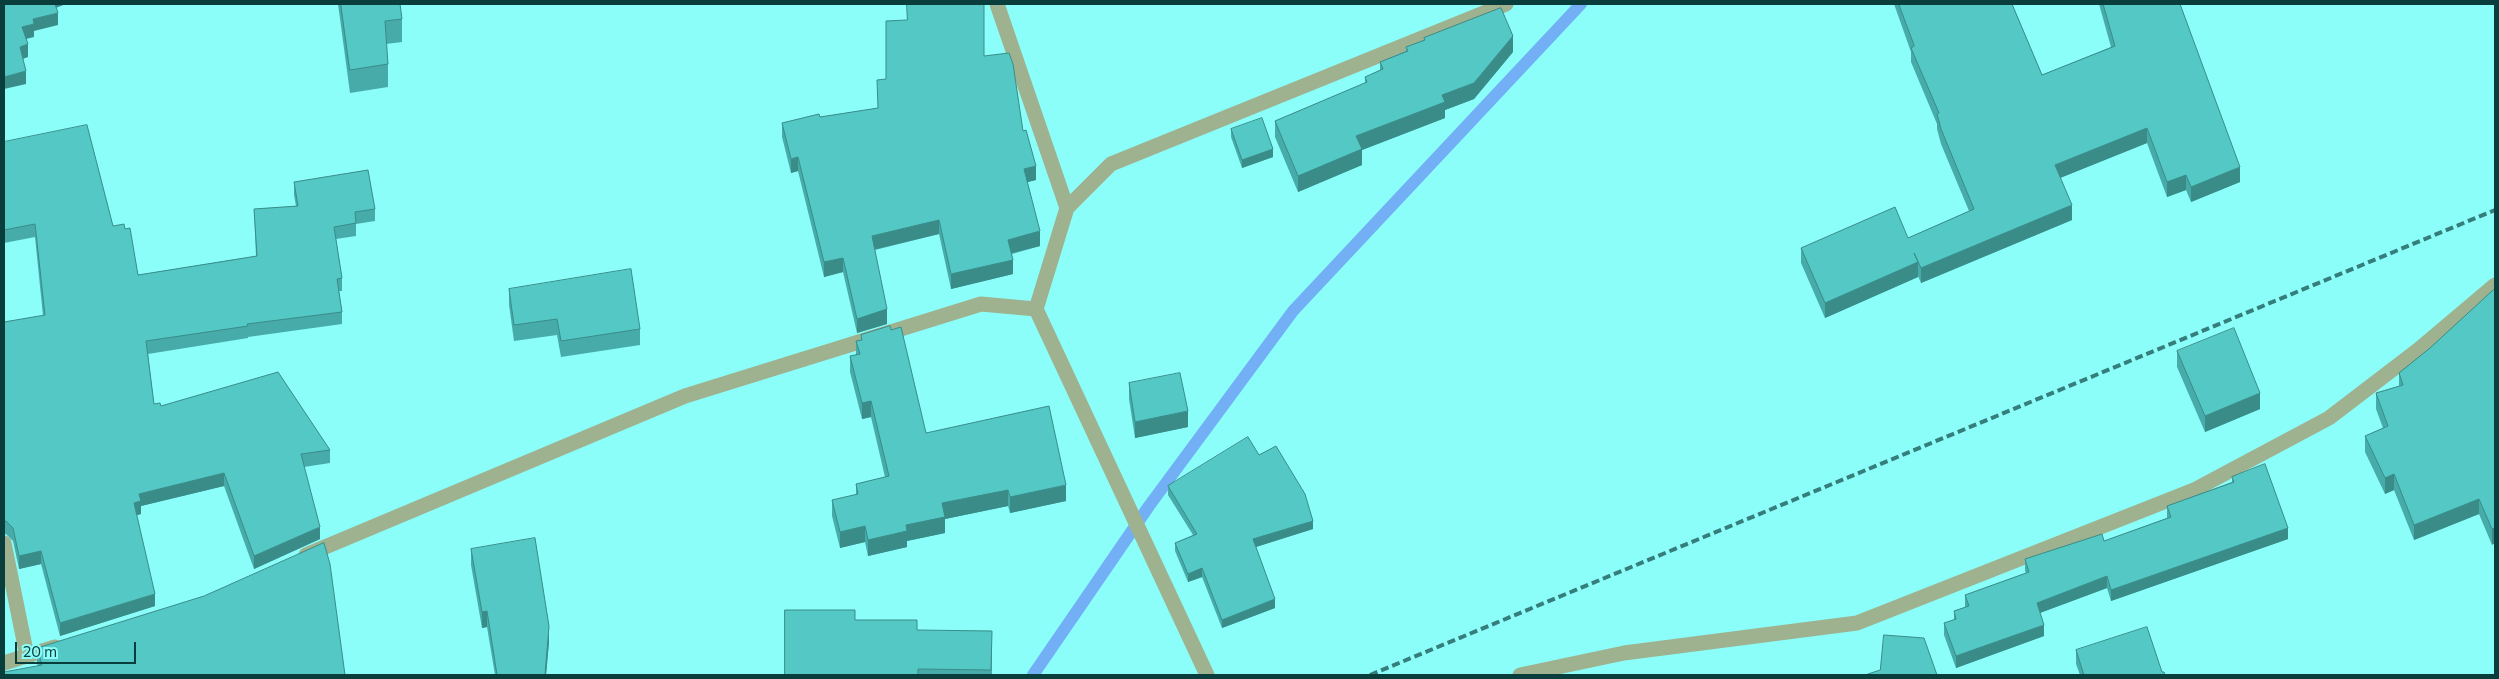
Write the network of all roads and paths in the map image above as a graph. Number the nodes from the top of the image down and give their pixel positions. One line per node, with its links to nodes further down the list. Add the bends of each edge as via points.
1 (997, 4): 3 (street)
2 (1506, 4): 3 (street, via 1111,164)
3 (1068, 208): 5 (street)
4 (2495, 285): 12 (street, via 2418,350 2329,418 2194,490 1858,623 1624,653)
5 (1036, 309): 7 (street, via 981,304 685,396); 11 (street)
6 (4, 543): 9 (street)
7 (292, 562)
8 (73, 642): 9 (street)
9 (27, 656): 10 (street)
10 (4, 663)
11 (1207, 675)
12 (1520, 675)

